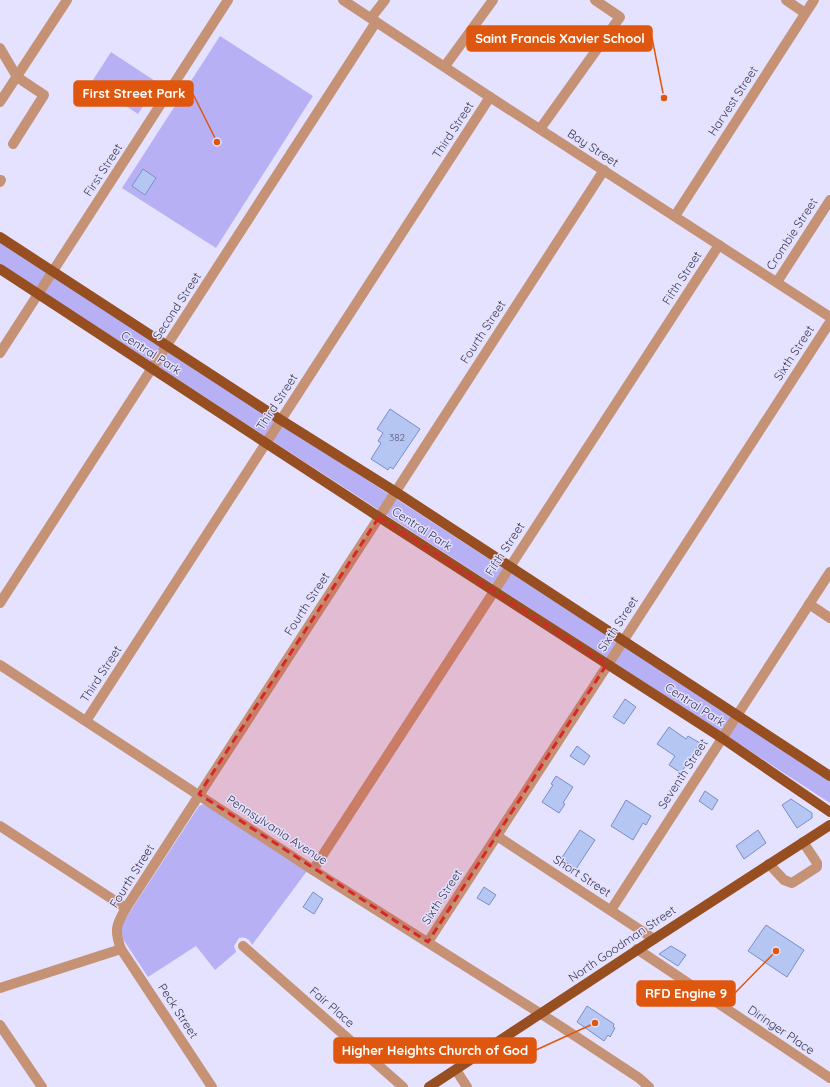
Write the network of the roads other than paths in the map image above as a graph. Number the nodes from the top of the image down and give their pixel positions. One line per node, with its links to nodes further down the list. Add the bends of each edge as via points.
1 (67, 0): 13 (street)
2 (228, 0): 24 (street, First Street)
3 (343, 0): 10 (street, Bay Street)
4 (385, 0): 10 (street, Second Street)
5 (493, 0): 12 (street)
6 (595, 0): 16 (street, via 620,17)
7 (786, 0): 9 (street)
8 (814, 0): 9 (street, Harvest Street)
9 (805, 12): 20 (street, Harvest Street)
10 (374, 20): 12 (street, Bay Street); 29 (street, Second Street)
11 (0, 48): 13 (street)
12 (445, 66): 14 (street, Bay Street)
13 (17, 77): 15 (street); 17 (street, via 44,95)
14 (490, 97): 16 (street, Bay Street); 32 (street, Third Street)
15 (0, 102)
16 (540, 129): 18 (street, Bay Street)
17 (13, 144)
18 (604, 170): 20 (street, Bay Street); 34 (street, Fourth Street)
19 (830, 200): 25 (street, Crombie Street)
20 (675, 216): 22 (street, Bay Street)
21 (0, 237): 24 (main road, Central Park)
22 (719, 244): 25 (street, Bay Street); 36 (street, Fifth Street)
23 (0, 269): 26 (main road, Central Park)
24 (53, 271): 26 (street, First Street); 29 (main road, Central Park)
25 (777, 282): 27 (street, Bay Street)
26 (38, 294): 30 (street, First Street); 31 (main road, Central Park)
27 (830, 317)
28 (830, 322): 42 (street, Sixth Street)
29 (167, 346): 31 (street, Second Street); 32 (main road, Central Park)
30 (0, 353)
31 (152, 369): 33 (main road, Central Park); 39 (street, Second Street)
32 (281, 420): 33 (street, Third Street); 34 (main road, Central Park)
33 (265, 443): 35 (main road, Central Park); 46 (street, Third Street)
34 (396, 492): 35 (street, Fourth Street); 36 (main road, Central Park)
35 (379, 517): 38 (main road, Central Park); 49 (street, Fourth Street)
36 (510, 566): 38 (street, Fifth Street); 42 (main road, Central Park)
37 (830, 572): 40 (street, Seventh Street)
38 (493, 591): 43 (main road, Central Park); 56 (street, Fifth Street)
39 (0, 603)
40 (809, 604): 41 (street); 45 (street, Seventh Street)
41 (830, 618)
42 (622, 641): 43 (street, Sixth Street); 45 (main road, Central Park)
43 (608, 664): 47 (main road, Central Park); 53 (street, Sixth Street)
44 (0, 666): 46 (street, Pennsylvania Avenue)
45 (738, 715): 47 (street, Seventh Street); 48 (main road, Central Park)
46 (86, 721): 49 (street, Pennsylvania Avenue)
47 (722, 738): 50 (main road, Central Park); 58 (street, Seventh Street)
48 (830, 776)
49 (199, 794): 56 (street, Pennsylvania Avenue); 57 (street, Fourth Street)
50 (830, 812)
51 (830, 824): 54 (main road, North Goodman Street)
52 (0, 826): 57 (street)
53 (497, 836): 58 (street, Short Street); 60 (street, Sixth Street)
54 (803, 842): 55 (main road, North Goodman Street); 55 (street, via 817,867 792,883 784,880)
55 (769, 864): 59 (main road, North Goodman Street)
56 (313, 870): 60 (street, Pennsylvania Avenue)
57 (126, 908): 62 (street, Fourth Street, via 116,934)
58 (610, 910): 59 (street, Short Street)
59 (654, 938): 63 (main road, North Goodman Street)
60 (428, 942): 65 (street, Pennsylvania Avenue)
61 (243, 946): 71 (street, Fair Place)
62 (121, 949): 64 (street); 70 (street, Peck Street)
63 (637, 949): 65 (main road, North Goodman Street); 68 (street, Diringer Place)
64 (0, 988)
65 (541, 1014): 67 (main road, North Goodman Street); 74 (street, Pennsylvania Avenue)
66 (0, 1025): 69 (street)
67 (456, 1070): 72 (main road, North Goodman Street); 73 (street)
68 (830, 1078)
69 (42, 1087)
70 (212, 1087)
71 (404, 1087)
72 (429, 1087)
73 (467, 1087)
74 (649, 1087)

